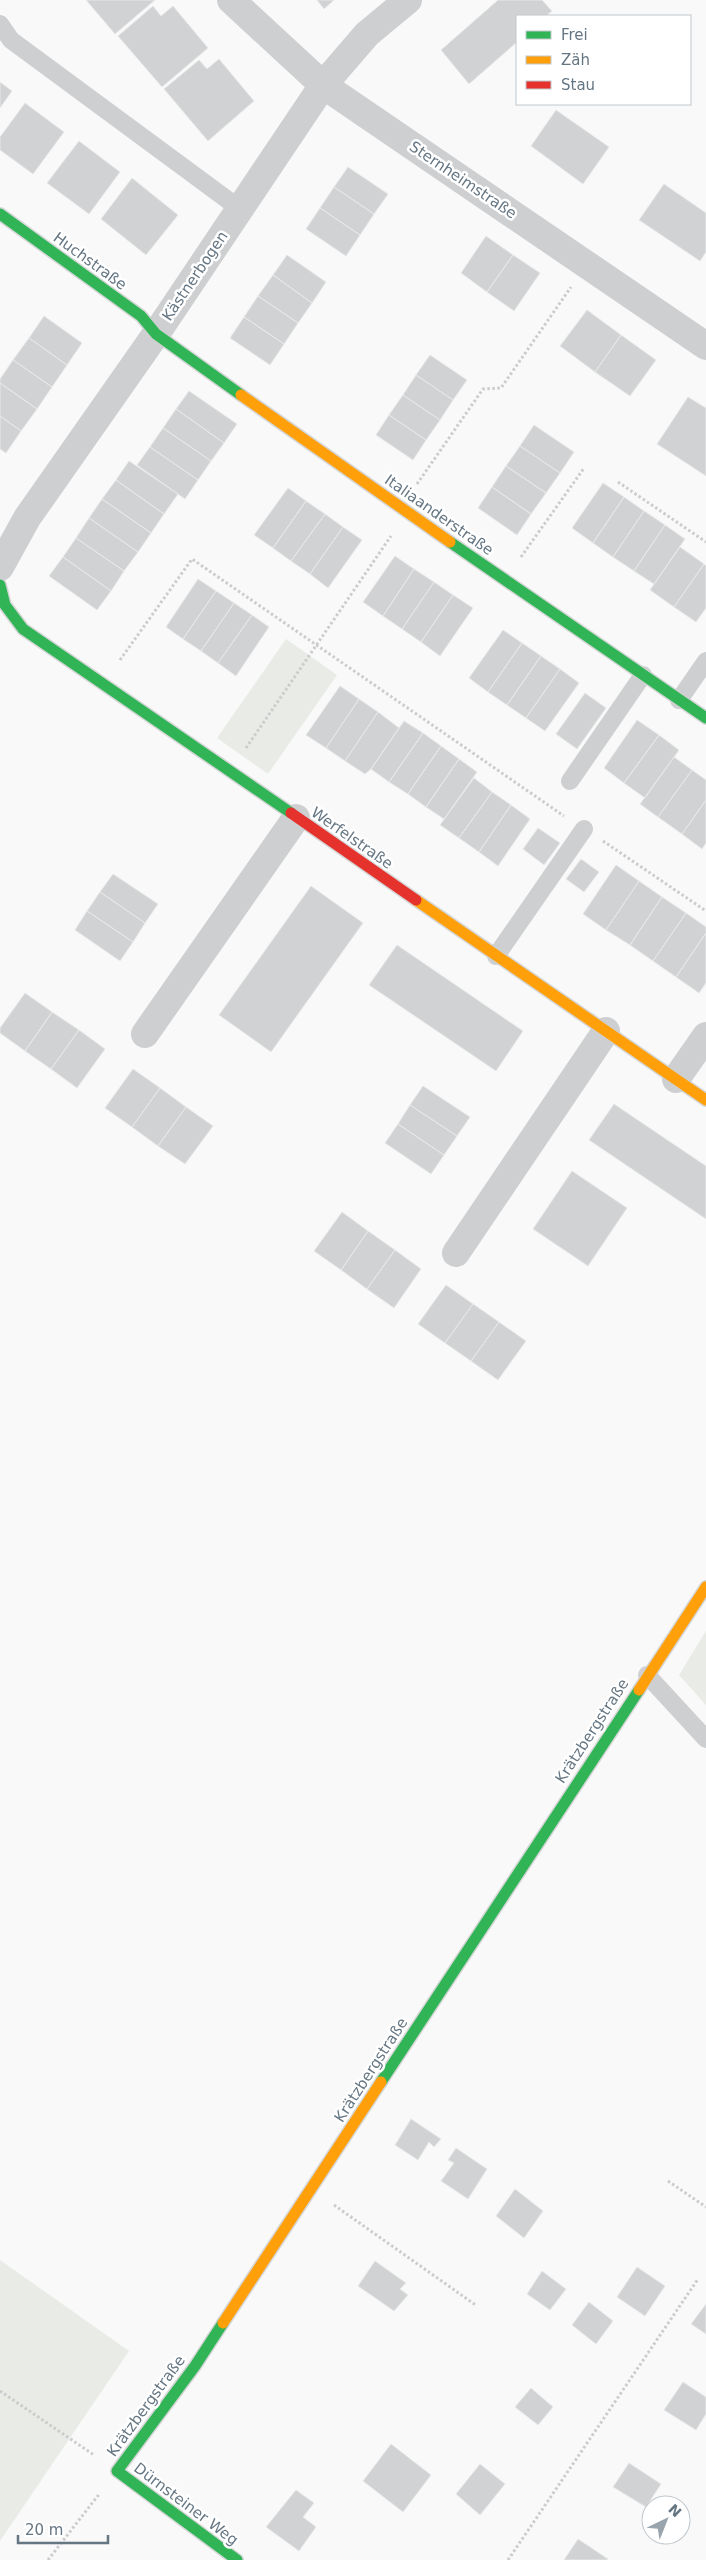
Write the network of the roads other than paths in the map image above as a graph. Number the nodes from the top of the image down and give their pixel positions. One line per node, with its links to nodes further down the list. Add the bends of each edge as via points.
1 (231, 0): 4 (street, Sternheimstraße)
2 (408, 0): 4 (street, Kästnerbogen, via 366,34)
3 (0, 24): 5 (lane, via 10,40)
4 (323, 85): 5 (street, Kästnerbogen); 8 (street, Sternheimstraße)
5 (240, 209): 7 (street, Kästnerbogen)
6 (1, 216): 7 (street, Huchstraße, via 141,316)
7 (156, 334): 9 (street, Kästnerbogen, via 27,518); 12 (street, Italiaanderstraße)
8 (706, 346)
9 (0, 567)
10 (0, 585): 16 (street, Werfelstraße, via 5,605 23,629)
11 (706, 661): 13 (lane)
12 (643, 675): 13 (street, Italiaanderstraße); 15 (lane)
13 (679, 700): 14 (street, Italiaanderstraße)
14 (706, 718)
15 (570, 781)
16 (296, 818): 18 (street, Werfelstraße); 20 (street)
17 (584, 829): 18 (lane)
18 (496, 956): 19 (street, Werfelstraße)
19 (606, 1031): 22 (street, Werfelstraße); 24 (street)
20 (146, 1034)
21 (706, 1036): 22 (street)
22 (676, 1079): 23 (street, Werfelstraße)
23 (706, 1100)
24 (456, 1253)
25 (706, 1587): 26 (street, Krätzbergstraße)
26 (646, 1675): 27 (lane); 28 (street, Krätzbergstraße, via 194,2366)
27 (706, 1739)
28 (117, 2471): 29 (street, Dürnsteiner Weg)
29 (237, 2560)

